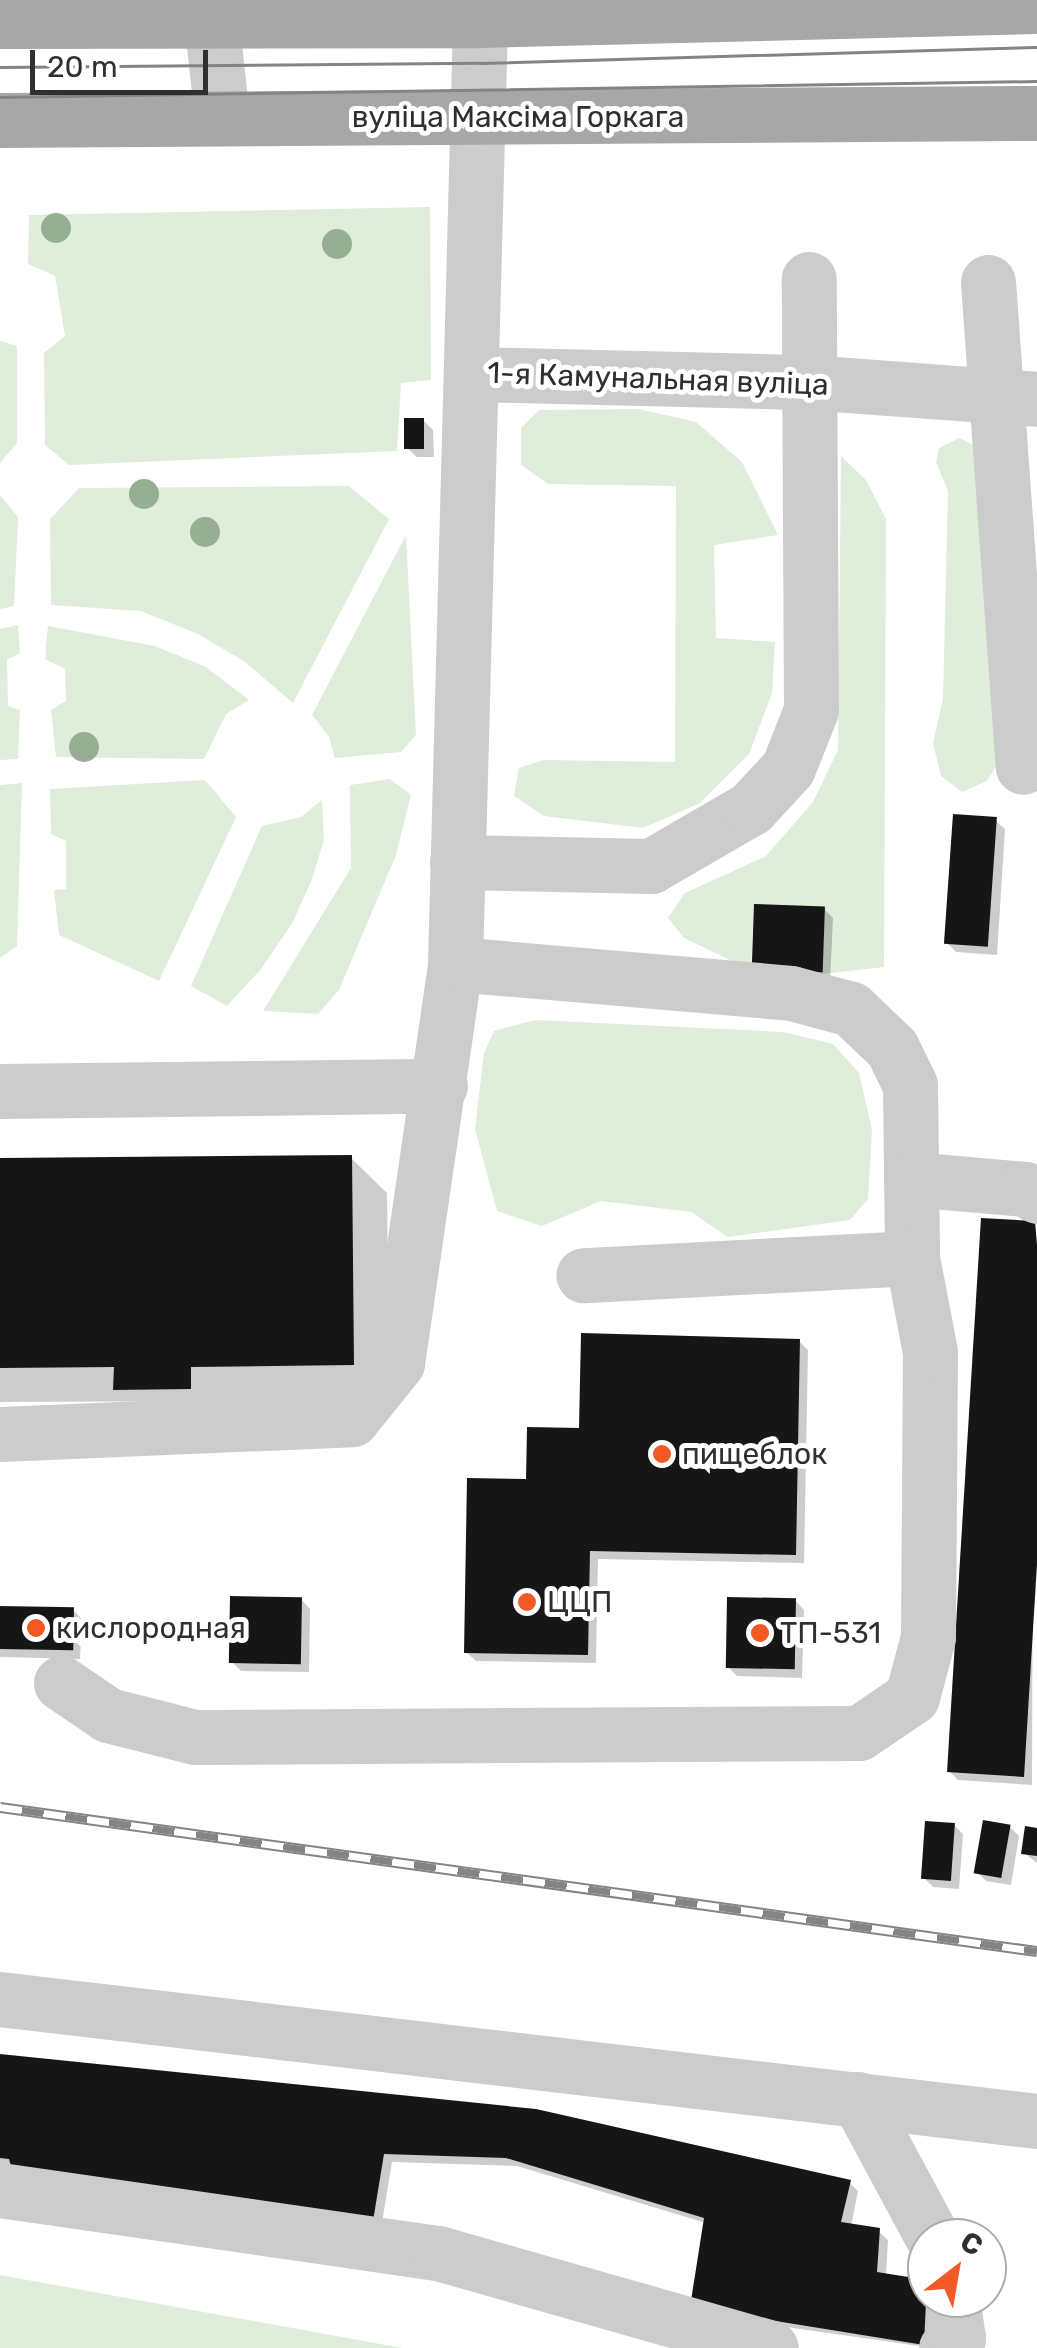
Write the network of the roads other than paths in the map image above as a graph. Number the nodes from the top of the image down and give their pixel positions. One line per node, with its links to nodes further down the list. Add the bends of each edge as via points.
1 (1037, 6): 3 (main road)
2 (213, 11): 3 (main road); 4 (main road); 6 (street)
3 (480, 20): 7 (street, 1-я Камунальная вуліца)
4 (0, 21)
5 (1037, 113): 7 (main road, вуліца Максіма Горкага)
6 (222, 116): 7 (main road, вуліца Максіма Горкага); 8 (main road, вуліца Максіма Горкага)
7 (480, 118): 11 (street, 1-я Камунальная вуліца)
8 (0, 120)
9 (809, 279): 12 (street)
10 (988, 282): 13 (street)
11 (473, 374): 12 (street, 1-я Камунальная вуліца); 15 (street)
12 (807, 382): 13 (street, 1-я Камунальная вуліца); 15 (street, via 810,710 788,768 751,808 651,866)
13 (1014, 396): 14 (street)
14 (1023, 767)
15 (458, 862): 16 (street)
16 (455, 964): 17 (street); 19 (street, via 791,993 851,1010 892,1048 910,1085)
17 (440, 1086): 18 (street); 23 (street, via 398,1363 352,1418)
18 (0, 1091)
19 (911, 1179): 20 (street); 21 (street)
20 (1037, 1196)
21 (912, 1258): 22 (street); 24 (street, via 930,1352 928,1637 912,1697 859,1734 195,1737 108,1715)
22 (583, 1275)
23 (0, 1434)
24 (61, 1683)
25 (0, 1999): 26 (street)
26 (858, 2099): 27 (street); 29 (street)
27 (1037, 2121)
28 (0, 2190): 31 (street, via 438,2253)
29 (922, 2218)
30 (955, 2318): 32 (street, via 958,2338)
31 (772, 2348)
32 (946, 2348)

